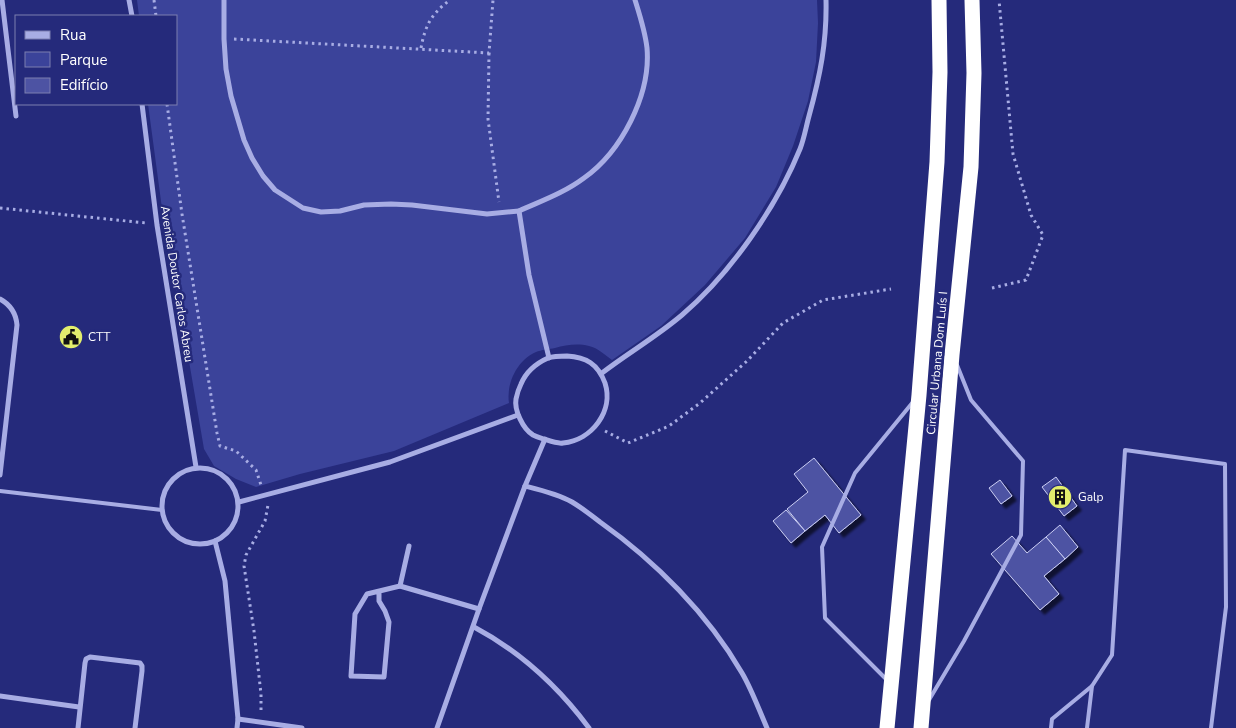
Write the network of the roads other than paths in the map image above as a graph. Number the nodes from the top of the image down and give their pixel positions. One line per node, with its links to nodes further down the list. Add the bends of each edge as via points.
1 (2, 0): 10 (street)
2 (129, 0): 8 (street)
3 (224, 0): 11 (street, via 226,69 231,96 252,158 275,190 303,208 321,212 391,204 487,214)
4 (635, 0): 11 (street, via 643,24 647,69 637,109 626,130 595,170 553,196)
5 (826, 0): 15 (street, via 824,54 818,83 800,148 768,212 728,267 682,314)
6 (939, 0): 16 (highway, Circular Urbana Dom Luís I, via 937,162)
7 (972, 0): 13 (highway, Circular Urbana Dom Luís I, via 971,167)
8 (132, 15)
9 (142, 105): 19 (street, Avenida Doutor Carlos Abreu, via 156,225)
10 (16, 116)
11 (519, 211): 14 (street, via 529,275)
12 (0, 300): 20 (street, via 14,311 17,326)
13 (952, 355): 35 (highway, Circular Urbana Dom Luís I); 35 (lane, via 971,400 1023,461 1021,535)
14 (549, 358): 15 (street, via 580,357); 17 (street, via 533,366 522,382 516,400)
15 (602, 373): 18 (street, via 607,390 606,408 596,427 580,439 562,443)
16 (919, 395): 31 (highway, Circular Urbana Dom Luís I); 31 (lane, via 855,473 822,548 825,618)
17 (518, 415): 18 (street, via 533,435); 23 (street, via 390,462)
18 (545, 440): 21 (street)
19 (196, 467): 23 (street, via 211,468 224,475 234,486); 24 (street, via 182,472 170,482 163,495)
20 (0, 475)
21 (526, 486): 29 (street); 43 (street, via 571,502 639,551 658,569 694,607 730,654)
22 (0, 491): 24 (lane)
23 (239, 502): 25 (street, via 237,516 230,529)
24 (162, 510): 25 (street, via 171,530 182,539 196,544)
25 (215, 541): 36 (street, via 225,581)
26 (408, 546): 27 (street)
27 (400, 586): 28 (street); 29 (street)
28 (379, 591): 28 (street, via 367,594 355,614 351,676 384,677 389,622 379,601)
29 (479, 609): 30 (street)
30 (474, 627): 41 (street); 42 (street, via 496,638 535,668 575,708)
31 (892, 685): 44 (highway, Circular Urbana Dom Luís I)
32 (1092, 686): 46 (lane, via 1052,719); 47 (lane); 48 (lane, via 1112,655 1125,450 1225,464 1226,607)
33 (0, 696): 34 (street)
34 (79, 707): 37 (street); 38 (street, via 86,659 140,663 142,671)
35 (923, 711): 45 (highway, Circular Urbana Dom Luís I)
36 (238, 719): 39 (street); 40 (street)
37 (78, 728)
38 (135, 728)
39 (237, 728)
40 (302, 728)
41 (437, 728)
42 (589, 728)
43 (767, 728)
44 (887, 728)
45 (921, 728)
46 (1051, 728)
47 (1087, 728)
48 (1211, 728)

